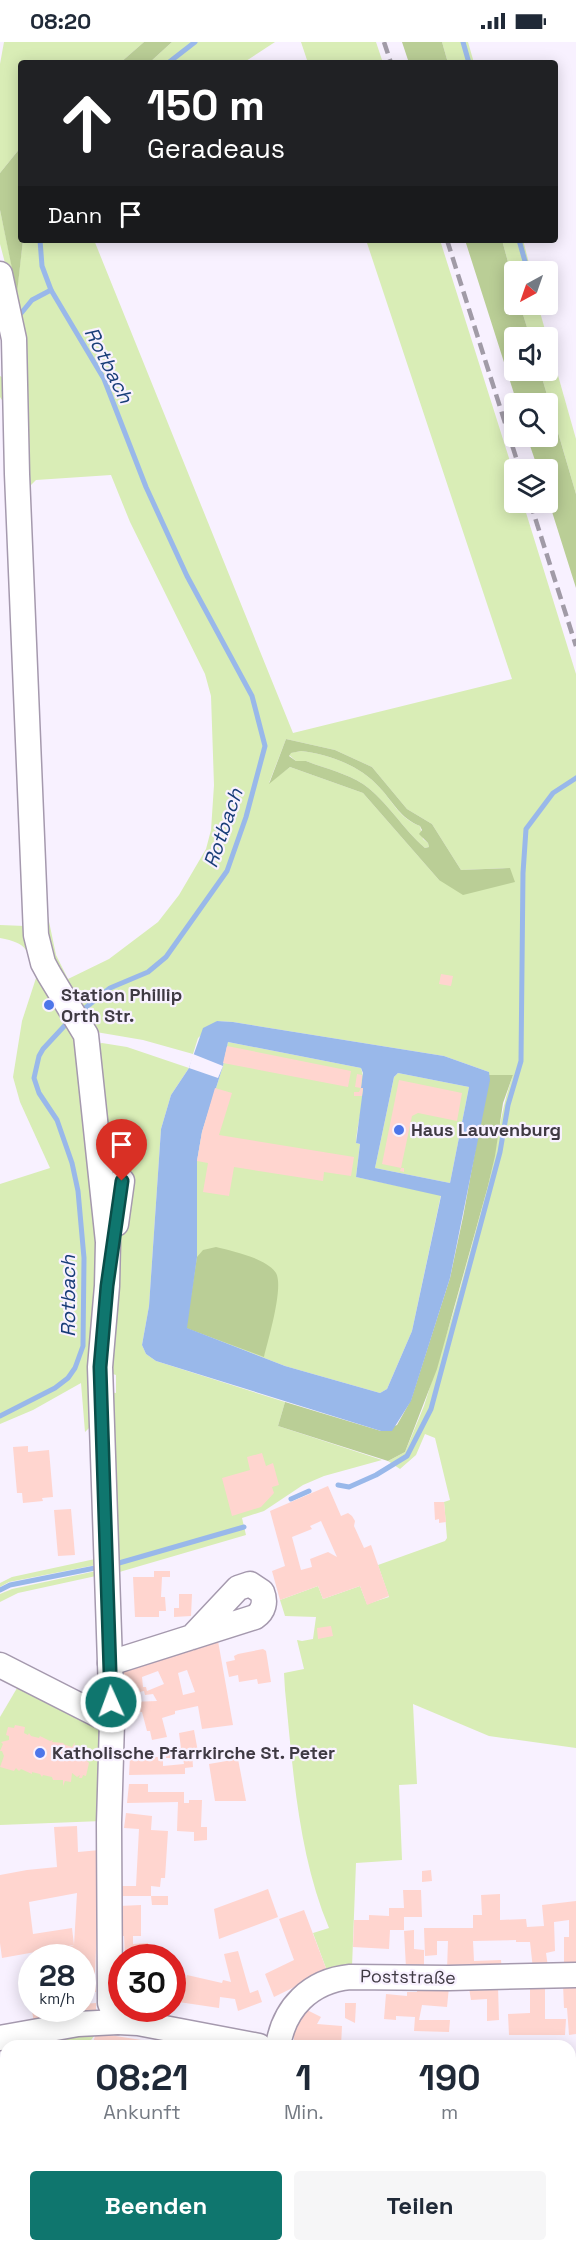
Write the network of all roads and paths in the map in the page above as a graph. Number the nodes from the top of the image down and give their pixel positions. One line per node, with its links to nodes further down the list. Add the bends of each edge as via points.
1 (0, 273): 3 (street, via 13,333 36,928 43,963 87,1038 106,1219)
2 (122, 1181): 3 (street)
3 (107, 1286): 5 (street, via 100,1367)
4 (192, 1637): 5 (street)
5 (110, 1663): 7 (street)
6 (0, 1665): 7 (street)
7 (112, 1722): 8 (street)
8 (109, 1944)
9 (576, 1975): 13 (street, Poststraße, via 337,1978 313,1989 292,2007)
10 (118, 2022): 11 (street, via 78,2024); 12 (street)
11 (0, 2038)
12 (227, 2040)
13 (279, 2040)

